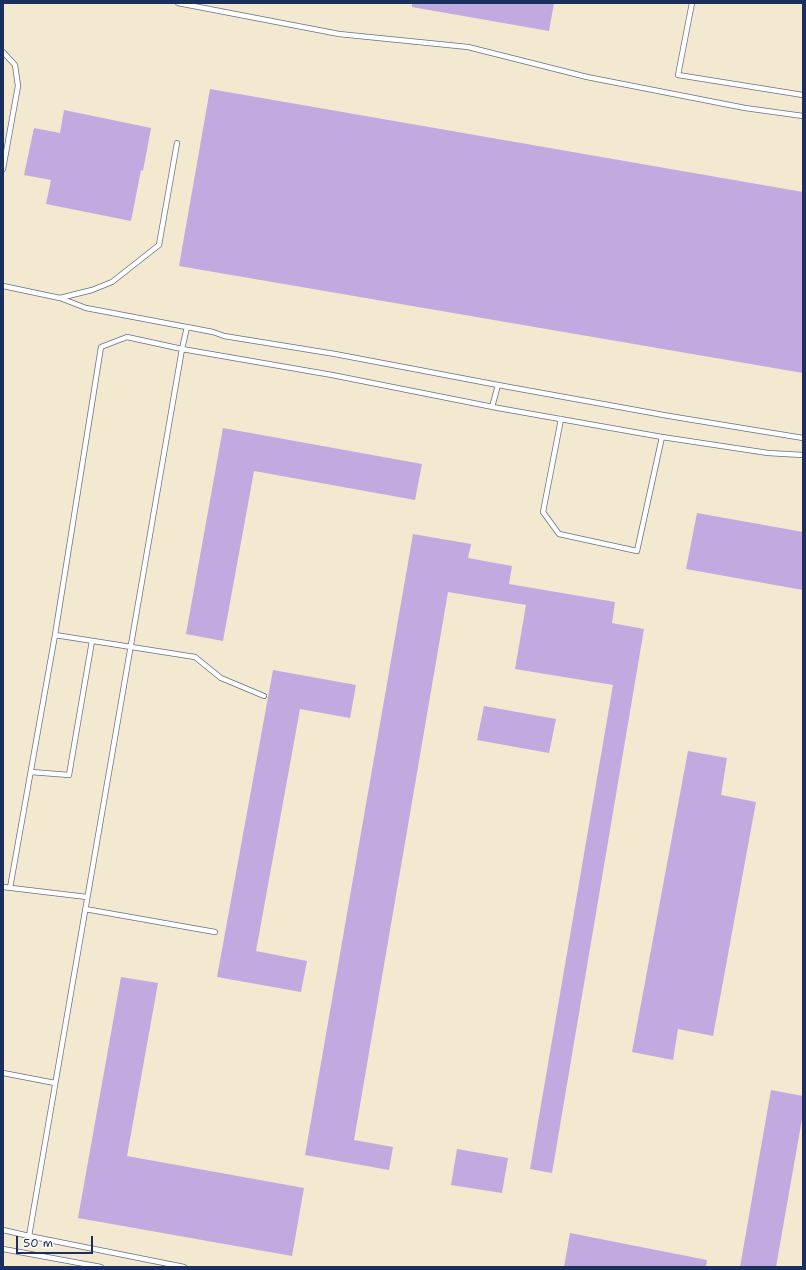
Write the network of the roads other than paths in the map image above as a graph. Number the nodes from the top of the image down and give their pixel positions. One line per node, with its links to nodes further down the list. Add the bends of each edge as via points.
1 (178, 3): 5 (lane, via 339,34 468,47 587,77 745,108)
2 (692, 3): 4 (lane, via 678,75)
3 (3, 52): 7 (lane, via 15,65 18,86)
4 (803, 95)
5 (803, 116)
6 (177, 143): 9 (lane, via 159,245 112,282)
7 (3, 169)
8 (3, 286): 9 (lane)
9 (60, 298): 10 (lane, via 86,308)
10 (187, 327): 11 (lane); 12 (lane, via 224,336)
11 (182, 349): 13 (lane, via 332,375); 18 (lane, via 127,337 101,347); 20 (lane)
12 (498, 385): 13 (lane); 16 (lane)
13 (492, 407): 14 (lane)
14 (561, 419): 15 (lane); 15 (lane, via 543,512 559,534 637,551)
15 (662, 436): 17 (lane, via 768,453)
16 (803, 438)
17 (803, 455)
18 (55, 635): 19 (lane); 22 (lane)
19 (92, 641): 20 (lane); 22 (lane, via 70,775)
20 (130, 647): 21 (lane, via 195,657 221,678); 25 (lane)
21 (264, 696)
22 (31, 772): 24 (lane)
23 (3, 887): 24 (lane)
24 (10, 888): 25 (lane)
25 (87, 897): 26 (lane)
26 (85, 909): 27 (lane); 29 (lane)
27 (214, 932)
28 (3, 1073): 29 (lane)
29 (55, 1084): 31 (lane)
30 (3, 1230): 31 (lane)
31 (29, 1236): 34 (lane)
32 (3, 1249): 33 (lane)
33 (101, 1267)
34 (184, 1267)

